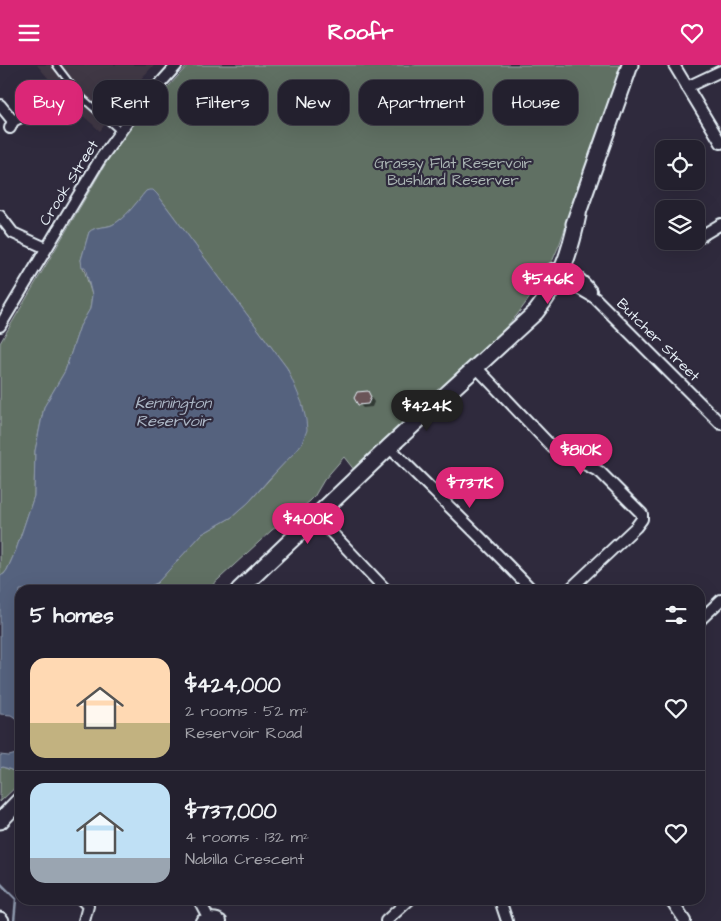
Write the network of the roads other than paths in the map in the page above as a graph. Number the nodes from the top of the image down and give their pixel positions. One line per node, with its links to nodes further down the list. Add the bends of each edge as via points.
1 (56, 65): 9 (lane, via 79,95)
2 (177, 65): 9 (street, Crook Street)
3 (630, 65): 15 (main road)
4 (674, 65): 6 (street)
5 (721, 71): 6 (street)
6 (687, 87): 10 (street)
7 (0, 105): 8 (street, via 12,125)
8 (15, 123)
9 (120, 131): 14 (street, Crook Street)
10 (721, 143)
11 (0, 216): 14 (street, via 13,233)
12 (721, 224): 13 (street)
13 (705, 234)
14 (46, 248): 16 (street, Crook Street)
15 (557, 272): 17 (main road); 18 (street, Butcher Street, via 583,281 595,298)
16 (0, 326)
17 (476, 367): 19 (main road); 24 (street, via 553,448 600,472 642,513 636,527)
18 (721, 424)
19 (389, 447): 20 (main road); 23 (street)
20 (316, 516): 21 (main road); 22 (street)
21 (243, 585)
22 (381, 585)
23 (527, 585)
24 (574, 585)
25 (721, 600): 26 (street)
26 (705, 615)
27 (15, 805): 28 (main road)
28 (2, 818)
29 (87, 905): 35 (street)
30 (201, 905): 34 (street)
31 (404, 905): 37 (street)
32 (502, 905): 38 (street)
33 (674, 905): 39 (street)
34 (205, 919): 36 (street)
35 (84, 921)
36 (221, 921)
37 (386, 921)
38 (507, 921)
39 (684, 921)

